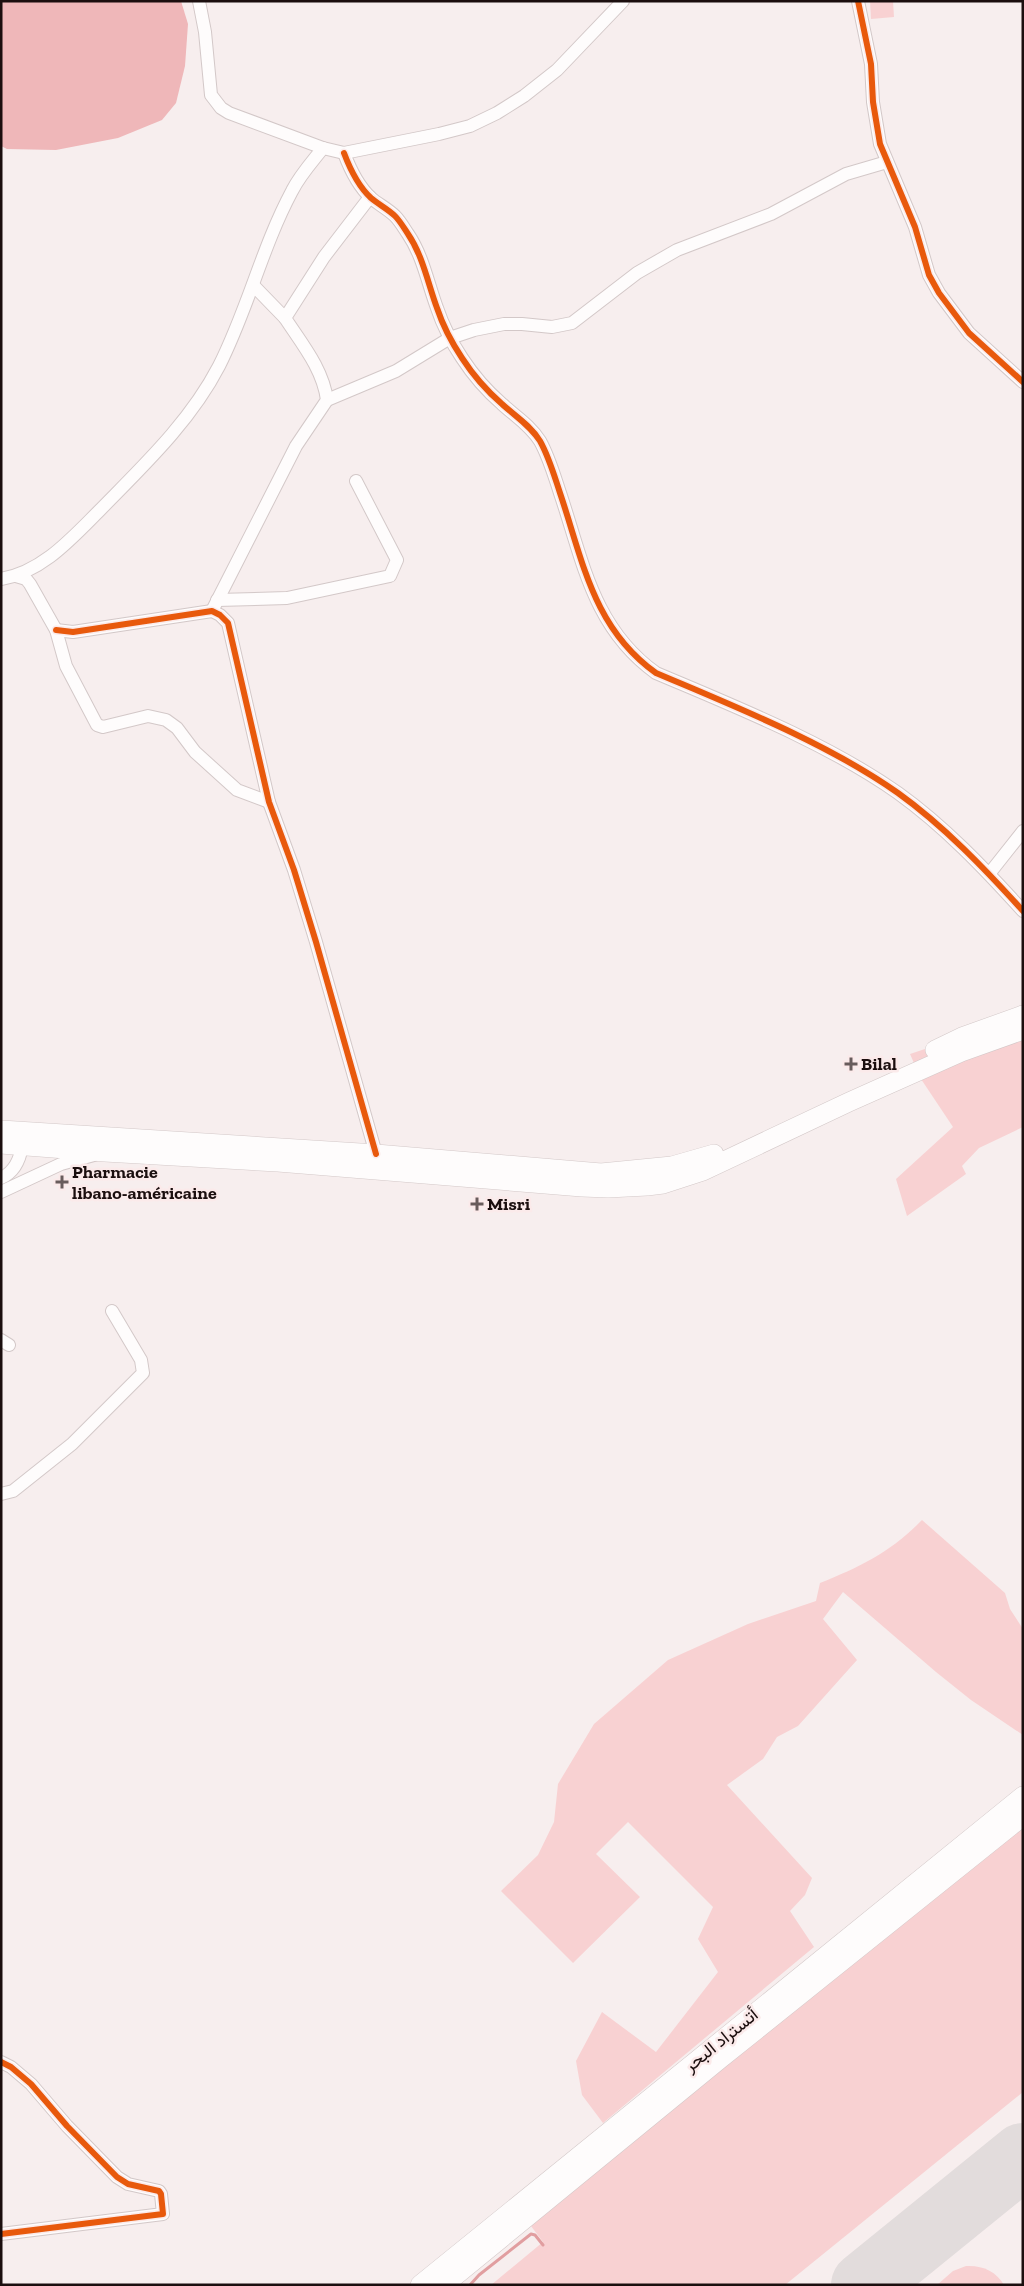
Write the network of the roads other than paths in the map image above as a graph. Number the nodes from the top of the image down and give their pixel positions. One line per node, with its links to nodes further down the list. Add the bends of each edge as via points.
1 (198, 1): 4 (street, via 215,102 228,113)
2 (623, 1): 5 (street, via 557,70 497,114 470,126 439,134)
3 (858, 1): 6 (street, via 871,64 880,144)
4 (324, 148): 5 (street); 8 (street, via 293,189 270,238)
5 (344, 153): 7 (street, via 350,171)
6 (887, 162): 10 (street, via 846,174 771,214 677,250 637,272 572,323 552,327 504,324); 11 (street, via 939,293 968,333)
7 (370, 197): 9 (street, via 324,257); 10 (street, via 395,216 410,237)
8 (253, 286): 9 (street); 14 (street, via 219,365 171,436 89,521)
9 (285, 318): 12 (street, via 325,384)
10 (450, 338): 12 (street, via 396,370); 22 (street, via 480,382 539,440 550,462 594,596 620,637 644,664 862,770 918,809)
11 (1023, 382)
12 (327, 400): 18 (street, via 296,446)
13 (356, 481): 18 (street, via 397,560 390,576 287,598)
14 (34, 568): 15 (street); 17 (street)
15 (16, 576): 16 (street); 17 (street, via 28,581)
16 (1, 579)
17 (33, 589): 19 (street)
18 (215, 606): 19 (street, via 73,632); 20 (street, via 231,632)
19 (56, 630): 20 (street, via 66,666 97,725 103,727 148,716 166,720 237,790)
20 (269, 802): 29 (street, via 316,942)
21 (1023, 831): 22 (street)
22 (989, 874): 23 (street)
23 (1023, 911)
24 (1023, 1015): 29 (highway, via 962,1037 717,1152 672,1166 601,1173)
25 (1023, 1030): 28 (highway, via 961,1052 857,1098 703,1172 663,1184 599,1188 278,1162)
26 (2, 1133): 27 (highway); 29 (highway)
27 (21, 1152): 28 (highway); 30 (street); 31 (street, via 6,1176)
28 (105, 1152): 32 (street, via 61,1164)
29 (376, 1154)
30 (1, 1170)
31 (1, 1178)
32 (1, 1192)
33 (112, 1311): 34 (street, via 142,1360 142,1373 72,1444 13,1491)
34 (1, 1494)
35 (1023, 1796): 39 (highway, أتستراد البحر)
36 (1023, 1816): 40 (highway, أتستراد البحر)
37 (1, 2062): 38 (street, via 31,2084 116,2177 128,2184 159,2191 163,2214)
38 (1, 2234)
39 (420, 2285)
40 (444, 2285)

